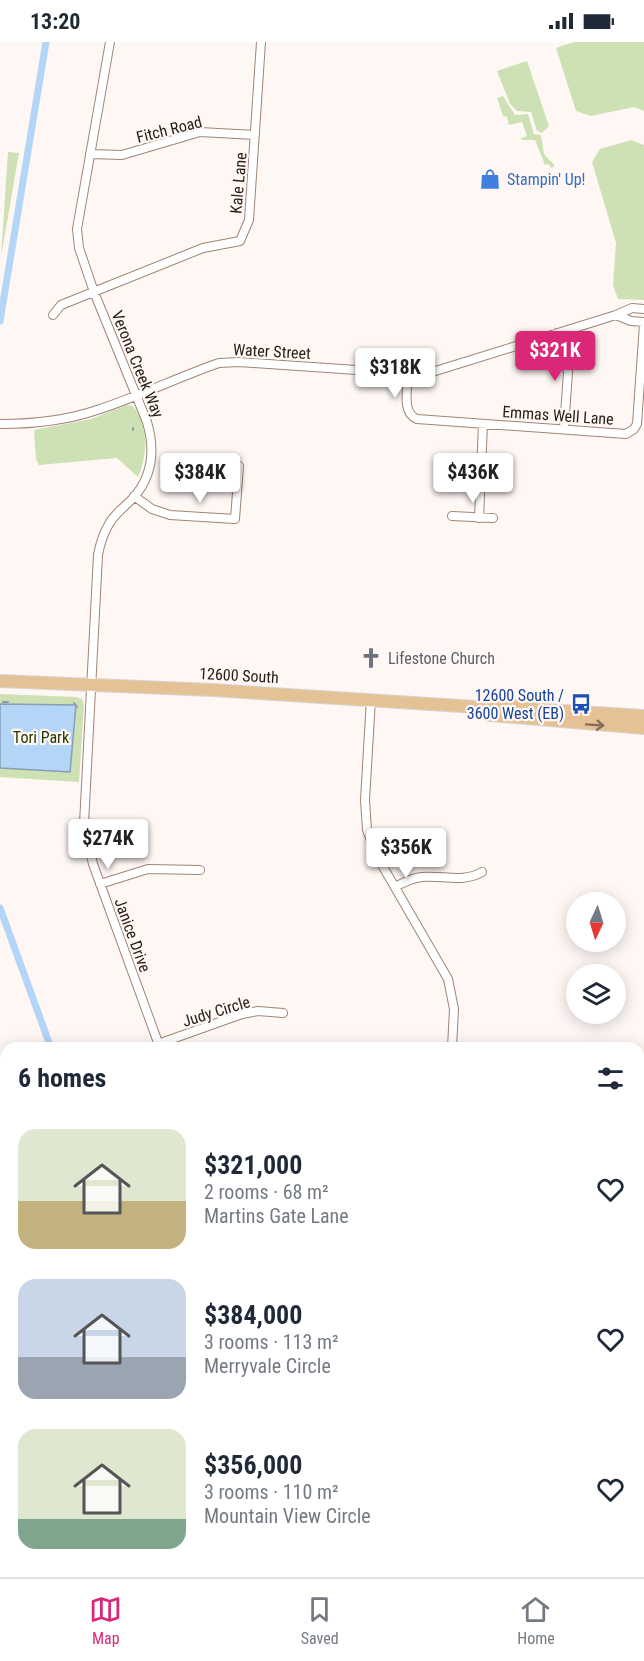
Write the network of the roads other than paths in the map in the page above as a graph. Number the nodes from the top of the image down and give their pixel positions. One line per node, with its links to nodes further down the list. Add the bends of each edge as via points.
1 (110, 42): 4 (street, Verona Creek Way)
2 (261, 42): 3 (street, Kale Lane)
3 (255, 135): 4 (street, Fitch Road, via 200,132 122,155); 5 (street, Kale Lane, via 249,220 240,241 203,248)
4 (90, 154): 5 (street, Verona Creek Way, via 77,229 79,248)
5 (94, 292): 7 (street, via 61,304); 12 (street, Verona Creek Way)
6 (644, 309): 8 (street, Water Street, via 632,308)
7 (53, 315)
8 (616, 315): 9 (street); 10 (street, Water Street)
9 (644, 323): 15 (street, Emmas Well Lane, via 634,429 623,434)
10 (557, 333): 11 (street, Water Street, via 450,368); 15 (street, via 568,367)
11 (408, 373): 12 (street, Water Street, via 219,363); 14 (street, Emmas Well Lane, via 410,416)
12 (136, 395): 13 (street, Water Street, via 66,418); 17 (street, Verona Creek Way, via 152,438 153,455 149,471)
13 (0, 424)
14 (483, 424): 15 (street, Emmas Well Lane); 19 (street)
15 (564, 429)
16 (239, 466): 17 (street, via 235,519 170,515)
17 (134, 496): 22 (street, Verona Creek Way, via 114,517 101,539)
18 (452, 516): 19 (street)
19 (479, 518): 20 (street)
20 (493, 518)
21 (0, 681): 22 (main road, 12600 South)
22 (92, 685): 23 (main road, 12600 South); 29 (street, Janice Drive, via 84,813 87,844)
23 (372, 699): 24 (main road, 12600 South); 30 (street, via 366,820 373,849)
24 (476, 707): 25 (main road, 12600 South, via 490,703); 26 (main road, 12600 South, one-way to 26, via 489,715)
25 (644, 716)
26 (644, 728)
27 (200, 870): 29 (street, via 148,869)
28 (482, 872): 30 (street, via 463,878 418,877)
29 (100, 884): 32 (street, Janice Drive)
30 (395, 886): 34 (street, via 448,979 454,1009)
31 (283, 1013): 33 (street, Judy Circle, via 242,1014)
32 (158, 1042)
33 (169, 1042)
34 (452, 1042)

